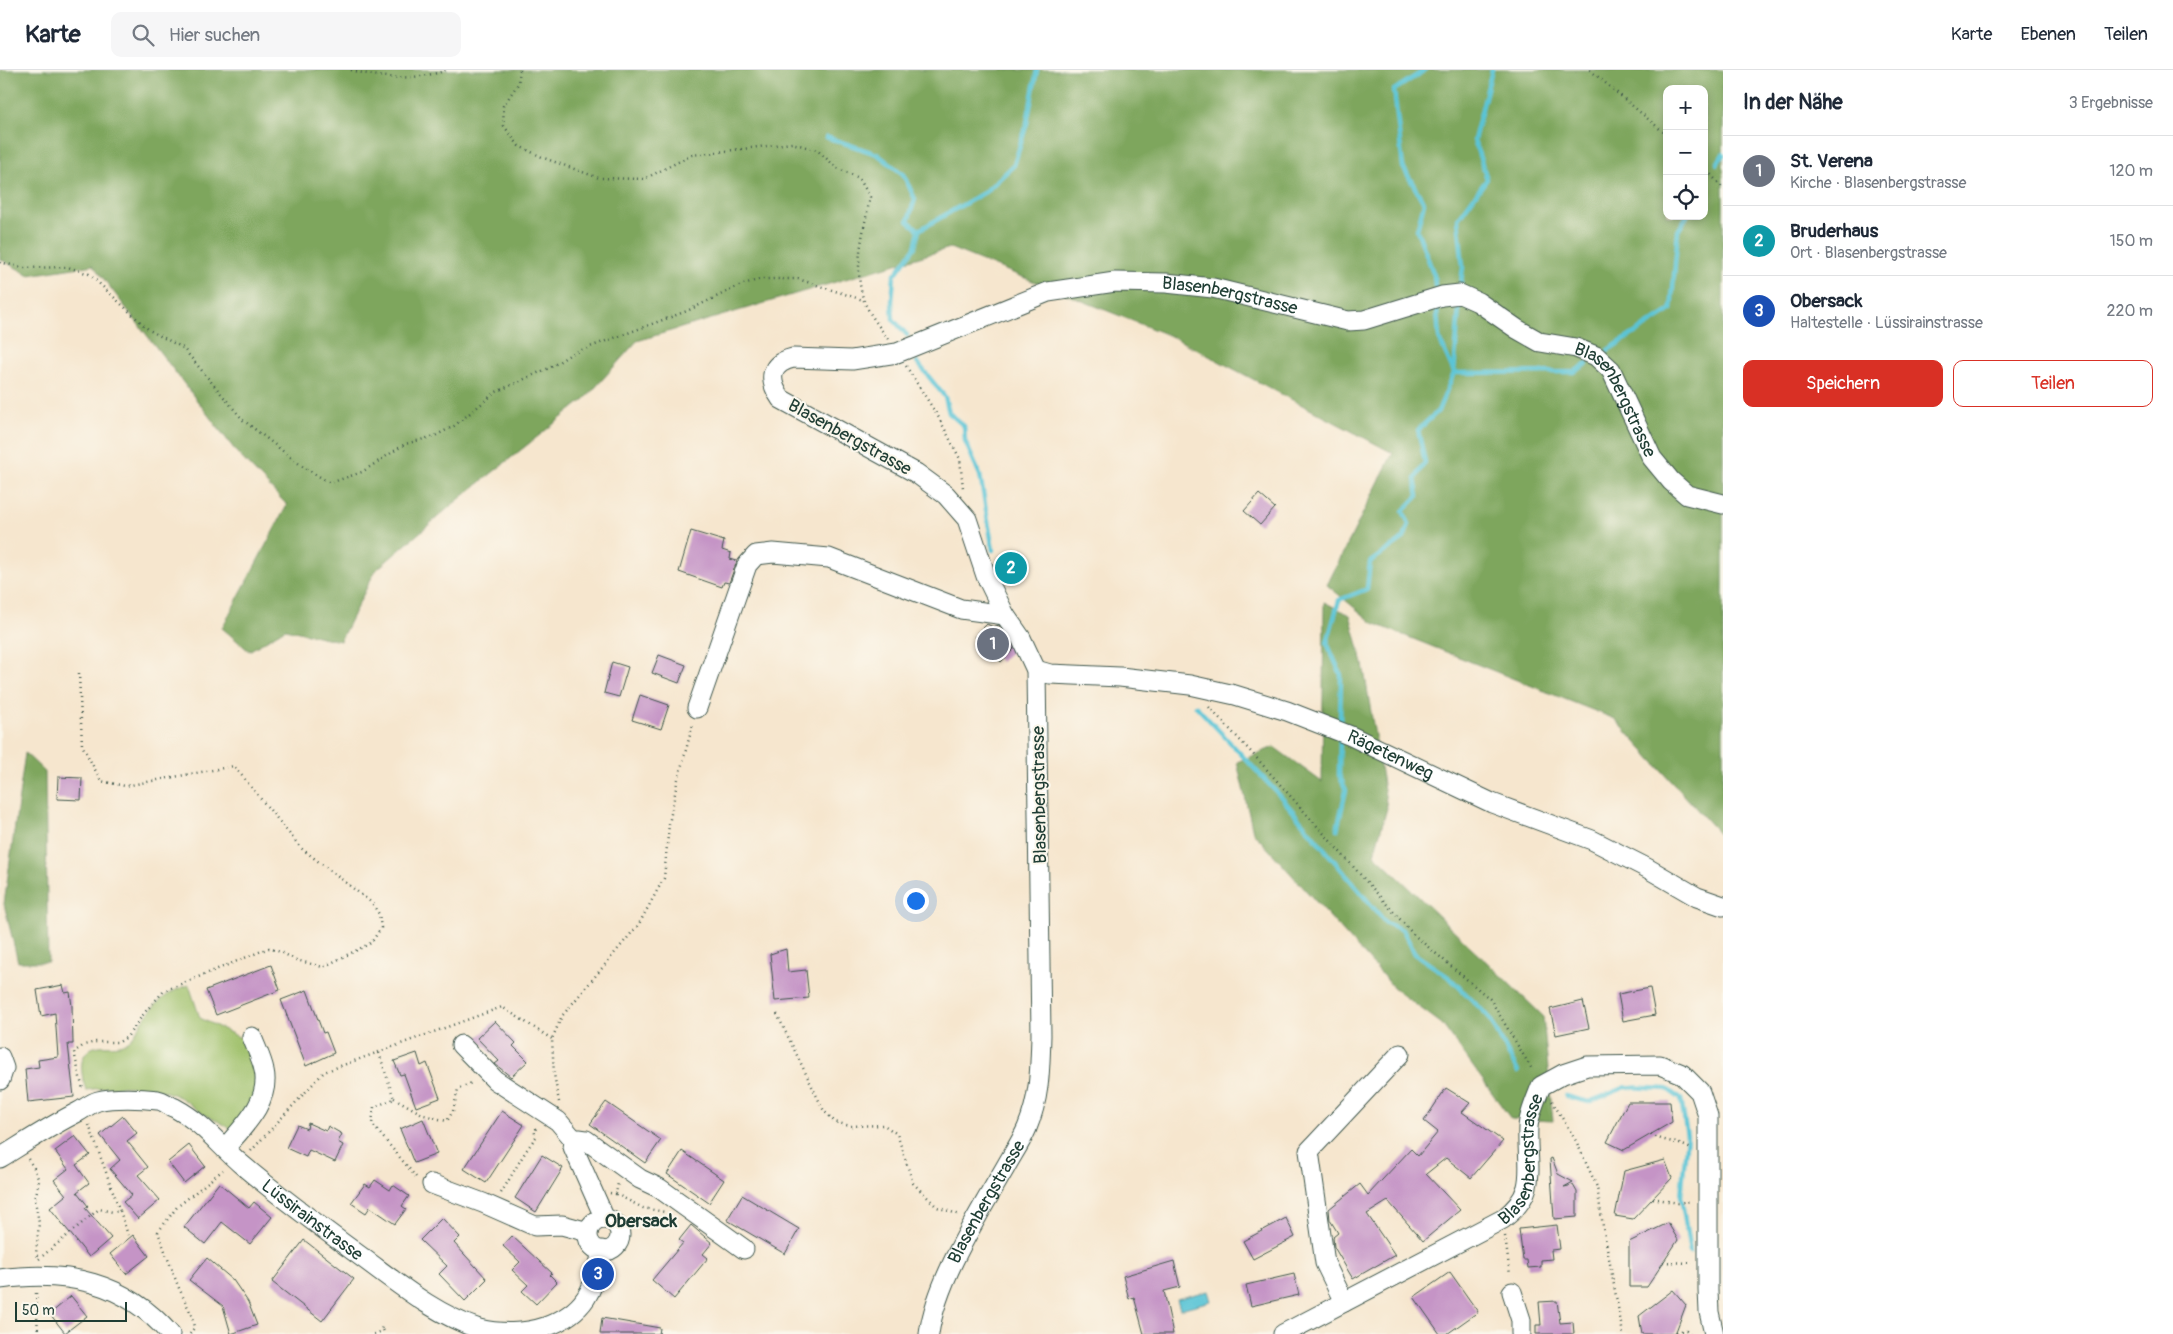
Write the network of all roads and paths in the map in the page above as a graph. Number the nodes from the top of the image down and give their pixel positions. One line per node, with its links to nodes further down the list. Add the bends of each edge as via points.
1 (351, 70): 2 (path, via 390,78 421,78)
2 (449, 70)
3 (520, 70): 9 (path, via 518,84 503,106 504,126 519,146 599,178 644,179 692,155 792,143 816,150 837,168 859,178 870,197 858,264)
4 (1590, 70): 5 (path)
5 (1663, 132)
6 (1708, 171): 7 (path)
7 (1723, 188)
8 (0, 262): 9 (path, via 23,268 68,267 89,274 149,330 183,348 243,420 302,466 330,483 362,472 405,444 435,436 496,392 571,354 687,311 743,284 762,279 798,279)
9 (864, 300): 10 (path, via 872,318)
10 (897, 353): 11 (path, via 939,418 960,459); 12 (street, Blasenbergstrasse, via 1048,292 1098,283 1166,283 1214,288 1348,321 1364,320 1442,296 1460,294 1540,342 1576,348 1596,356 1611,370 1652,458 1671,481 1687,495); 13 (street, Blasenbergstrasse, via 852,360 784,360 772,377 774,389 781,399 916,473 946,496 967,520 986,576)
11 (964, 494)
12 (1723, 504)
13 (1005, 615): 14 (street, Blasenbergstrasse, via 1021,638); 17 (street, via 961,609 829,558 773,552 756,555 748,565)
14 (1036, 670): 16 (street, Rägetenweg, via 1050,674 1120,677); 50 (street, Blasenbergstrasse, via 1040,1085 1027,1129)
15 (79, 673): 30 (path, via 82,745 101,781 126,786 234,766 301,848 372,903 379,914 381,928 371,943 323,967 269,948 164,990 127,1038 119,1042 84,1045 74,1052)
16 (1190, 686): 18 (street, Rägetenweg, via 1234,695 1326,725 1492,803 1592,840 1697,897); 28 (path, via 1414,935 1490,999)
17 (697, 708): 21 (path, via 676,783 664,878 639,924 562,1016)
18 (1723, 906)
19 (777, 1014): 50 (path, via 824,1112 835,1122 850,1126 884,1125 897,1134 913,1183 937,1207)
20 (252, 1037): 37 (street, via 264,1071 264,1089 256,1110)
21 (552, 1039): 23 (path, via 502,1007); 31 (path, via 560,1112)
22 (461, 1045): 31 (street, via 495,1080)
23 (379, 1053): 29 (path); 36 (path, via 324,1072)
24 (1400, 1054): 60 (street, via 1309,1151 1325,1263)
25 (0, 1057): 26 (street, via 4,1068)
26 (0, 1080)
27 (474, 1082): 29 (path, via 458,1089 447,1121 424,1115)
28 (1541, 1086): 46 (street, Blasenbergstrasse, via 1587,1066 1660,1065 1682,1074 1700,1092 1708,1116); 49 (street, Blasenbergstrasse, via 1528,1126 1530,1172 1526,1194); 71 (path, via 1576,1141 1598,1187)
29 (393, 1097): 40 (path, via 374,1107 372,1124 419,1181)
30 (86, 1112): 37 (street, Lüssirainstrasse, via 98,1101 160,1100 194,1119); 38 (street, Lüssirainstrasse, via 48,1127); 47 (path)
31 (558, 1121): 34 (street)
32 (536, 1128): 45 (path, via 536,1137 520,1159)
33 (1651, 1134): 35 (path, via 1656,1138 1681,1142)
34 (575, 1141): 48 (street, via 573,1147); 53 (street, via 586,1140)
35 (1693, 1149)
36 (251, 1151)
37 (226, 1157): 61 (street, Lüssirainstrasse, via 240,1163 428,1306 480,1330 504,1333); 65 (path, via 158,1232 192,1316 194,1328)
38 (0, 1158)
39 (28, 1160): 57 (path, via 39,1182 35,1200)
40 (432, 1184): 45 (street)
41 (618, 1186): 44 (path, via 616,1193)
42 (1653, 1198): 43 (path, via 1678,1203)
43 (1690, 1201)
44 (636, 1204)
45 (494, 1208): 51 (street, via 535,1226 562,1225)
46 (1715, 1208): 73 (street, Blasenbergstrasse, via 1709,1312)
47 (120, 1211): 52 (path); 57 (path, via 99,1209)
48 (605, 1219): 51 (street, via 592,1224); 54 (street, via 616,1226 619,1238 611,1249)
49 (1503, 1220): 59 (path); 60 (street, Blasenbergstrasse)
50 (975, 1221): 68 (street, Blasenbergstrasse, via 932,1313)
51 (588, 1232): 54 (street, via 591,1244)
52 (128, 1234)
53 (744, 1249)
54 (602, 1250): 61 (street, Lüssirainstrasse, via 598,1274 587,1298)
55 (1699, 1261): 56 (path, via 1690,1264)
56 (1663, 1262)
57 (38, 1267): 58 (street); 63 (path); 64 (street, via 119,1292 141,1306)
58 (0, 1279)
59 (1512, 1292): 70 (street, via 1521,1320)
60 (1344, 1302): 69 (street, Blasenbergstrasse)
61 (563, 1328)
62 (1676, 1332): 72 (path, via 1686,1330)
63 (38, 1334)
64 (170, 1334)
65 (190, 1334)
66 (374, 1334): 67 (path, via 382,1327)
67 (385, 1334)
68 (930, 1334)
69 (1283, 1334)
70 (1521, 1334)
71 (1623, 1334)
72 (1690, 1334)
73 (1714, 1334)

